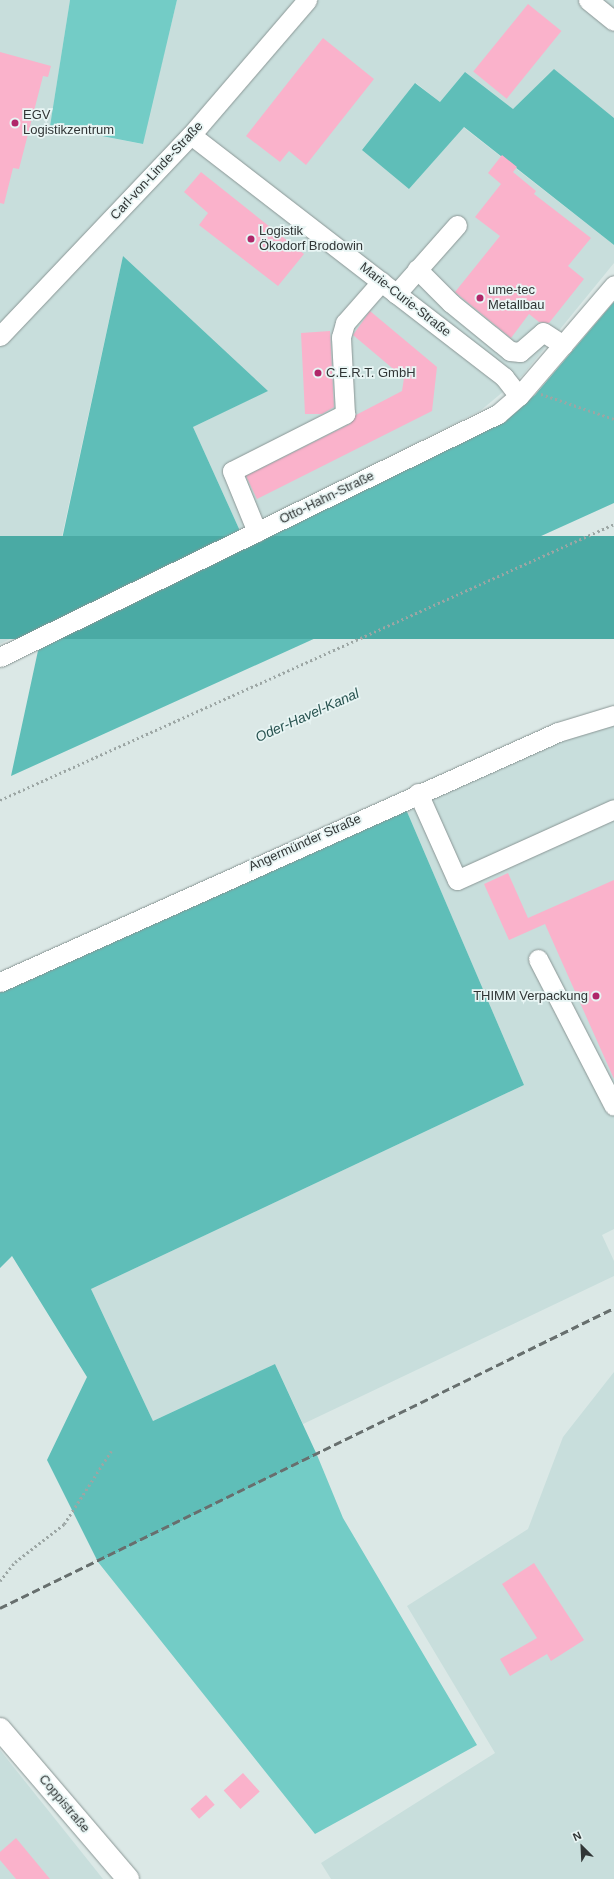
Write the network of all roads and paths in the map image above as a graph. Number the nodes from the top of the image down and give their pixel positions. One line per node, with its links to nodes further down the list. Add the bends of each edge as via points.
1 (307, 0): 4 (street, Carl-von-Linde-Straße)
2 (588, 0): 3 (street)
3 (614, 21)
4 (191, 135): 8 (street, Marie-Curie-Straße); 9 (street, Carl-von-Linde-Straße)
5 (457, 224): 6 (street)
6 (417, 269): 8 (street); 10 (street, via 451,303 510,351 520,352 543,332)
7 (614, 285): 10 (street, Otto-Hahn-Straße)
8 (389, 288): 11 (street, Marie-Curie-Straße); 14 (street, via 345,323 340,337 345,414 232,471)
9 (0, 336)
10 (563, 345): 11 (street, Otto-Hahn-Straße)
11 (523, 392): 12 (path); 14 (street, Otto-Hahn-Straße, via 498,414)
12 (614, 419)
13 (614, 524): 18 (path)
14 (257, 532): 15 (street, Otto-Hahn-Straße)
15 (0, 657)
16 (614, 715): 17 (street, Angermünder Straße, via 558,732)
17 (418, 793): 19 (street, via 457,880); 21 (street, Angermünder Straße)
18 (0, 800)
19 (614, 809)
20 (538, 959): 22 (street)
21 (0, 982)
22 (614, 1106)
23 (111, 1451): 24 (path, via 64,1524 15,1562)
24 (0, 1581)
25 (0, 1729): 26 (main road, Coppistraße)
26 (128, 1879)

